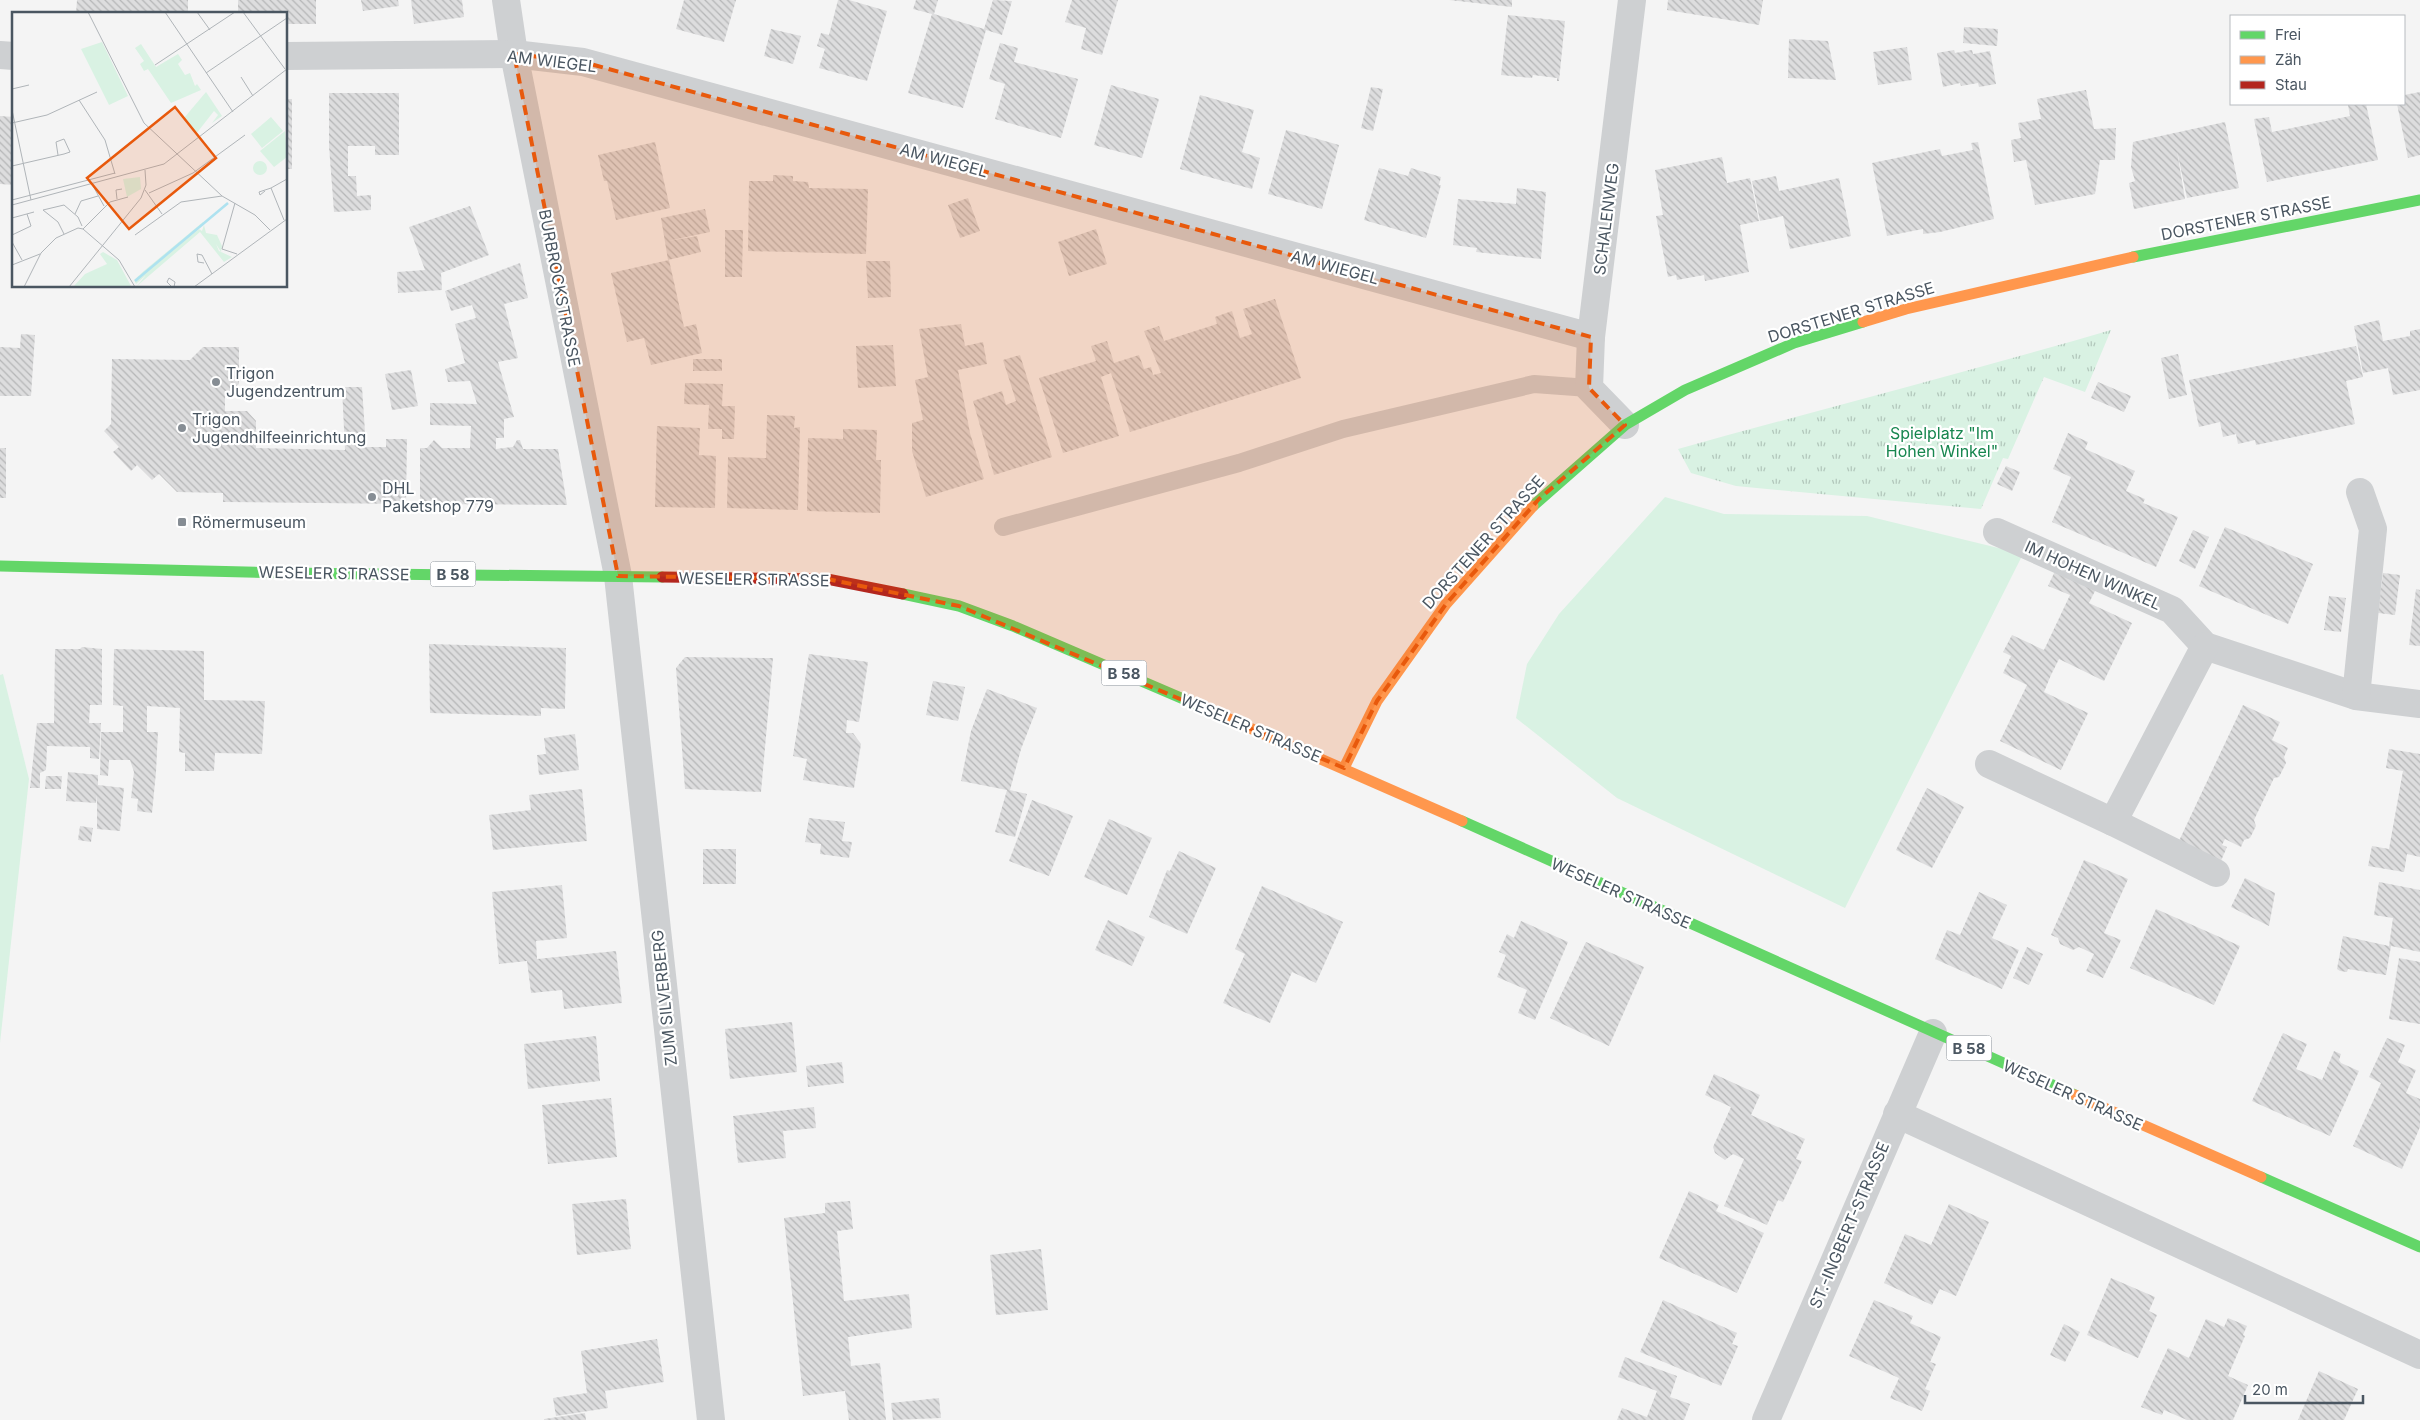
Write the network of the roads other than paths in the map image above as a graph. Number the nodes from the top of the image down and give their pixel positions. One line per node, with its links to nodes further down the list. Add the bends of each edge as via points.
1 (506, 0): 3 (street, BURBROCKSTRASSE)
2 (1632, 0): 6 (street, SCHALENWEG)
3 (514, 54): 4 (street, AM WIEGEL); 6 (street, AM WIEGEL, via 584,62); 13 (street, BURBROCKSTRASSE)
4 (288, 56)
5 (2420, 200): 8 (main road, DORSTENER STRASSE, via 2070,270 1906,309 1794,343 1685,390)
6 (1591, 337): 7 (street, SCHALENWEG)
7 (1589, 388): 8 (street); 10 (lane, via 1534,384 1362,424 1239,463)
8 (1625, 425): 18 (main road, DORSTENER STRASSE, via 1539,499 1446,604 1377,702)
9 (2360, 492): 15 (street, via 2373,529)
10 (1003, 527)
11 (1997, 532): 14 (street, IM HOHEN WINKEL, via 2172,610)
12 (0, 566): 13 (main road, WESELER STRASSE / B 58)
13 (618, 576): 18 (main road, WESELER STRASSE / B 58, via 827,579 959,606 1013,626); 25 (street, ZUM SILVERBERG)
14 (2204, 646): 15 (street); 19 (street)
15 (2356, 696): 16 (street)
16 (2420, 704)
17 (1989, 764): 19 (street)
18 (1344, 768): 21 (main road, WESELER STRASSE / B 58)
19 (2113, 822): 20 (street)
20 (2216, 874)
21 (1933, 1032): 22 (street, ST.-INGBERT-STRASSE); 23 (main road, WESELER STRASSE / B 58)
22 (1897, 1114): 24 (street); 26 (street, ST.-INGBERT-STRASSE)
23 (2420, 1247)
24 (2420, 1355)
25 (711, 1420)
26 (1766, 1420)

